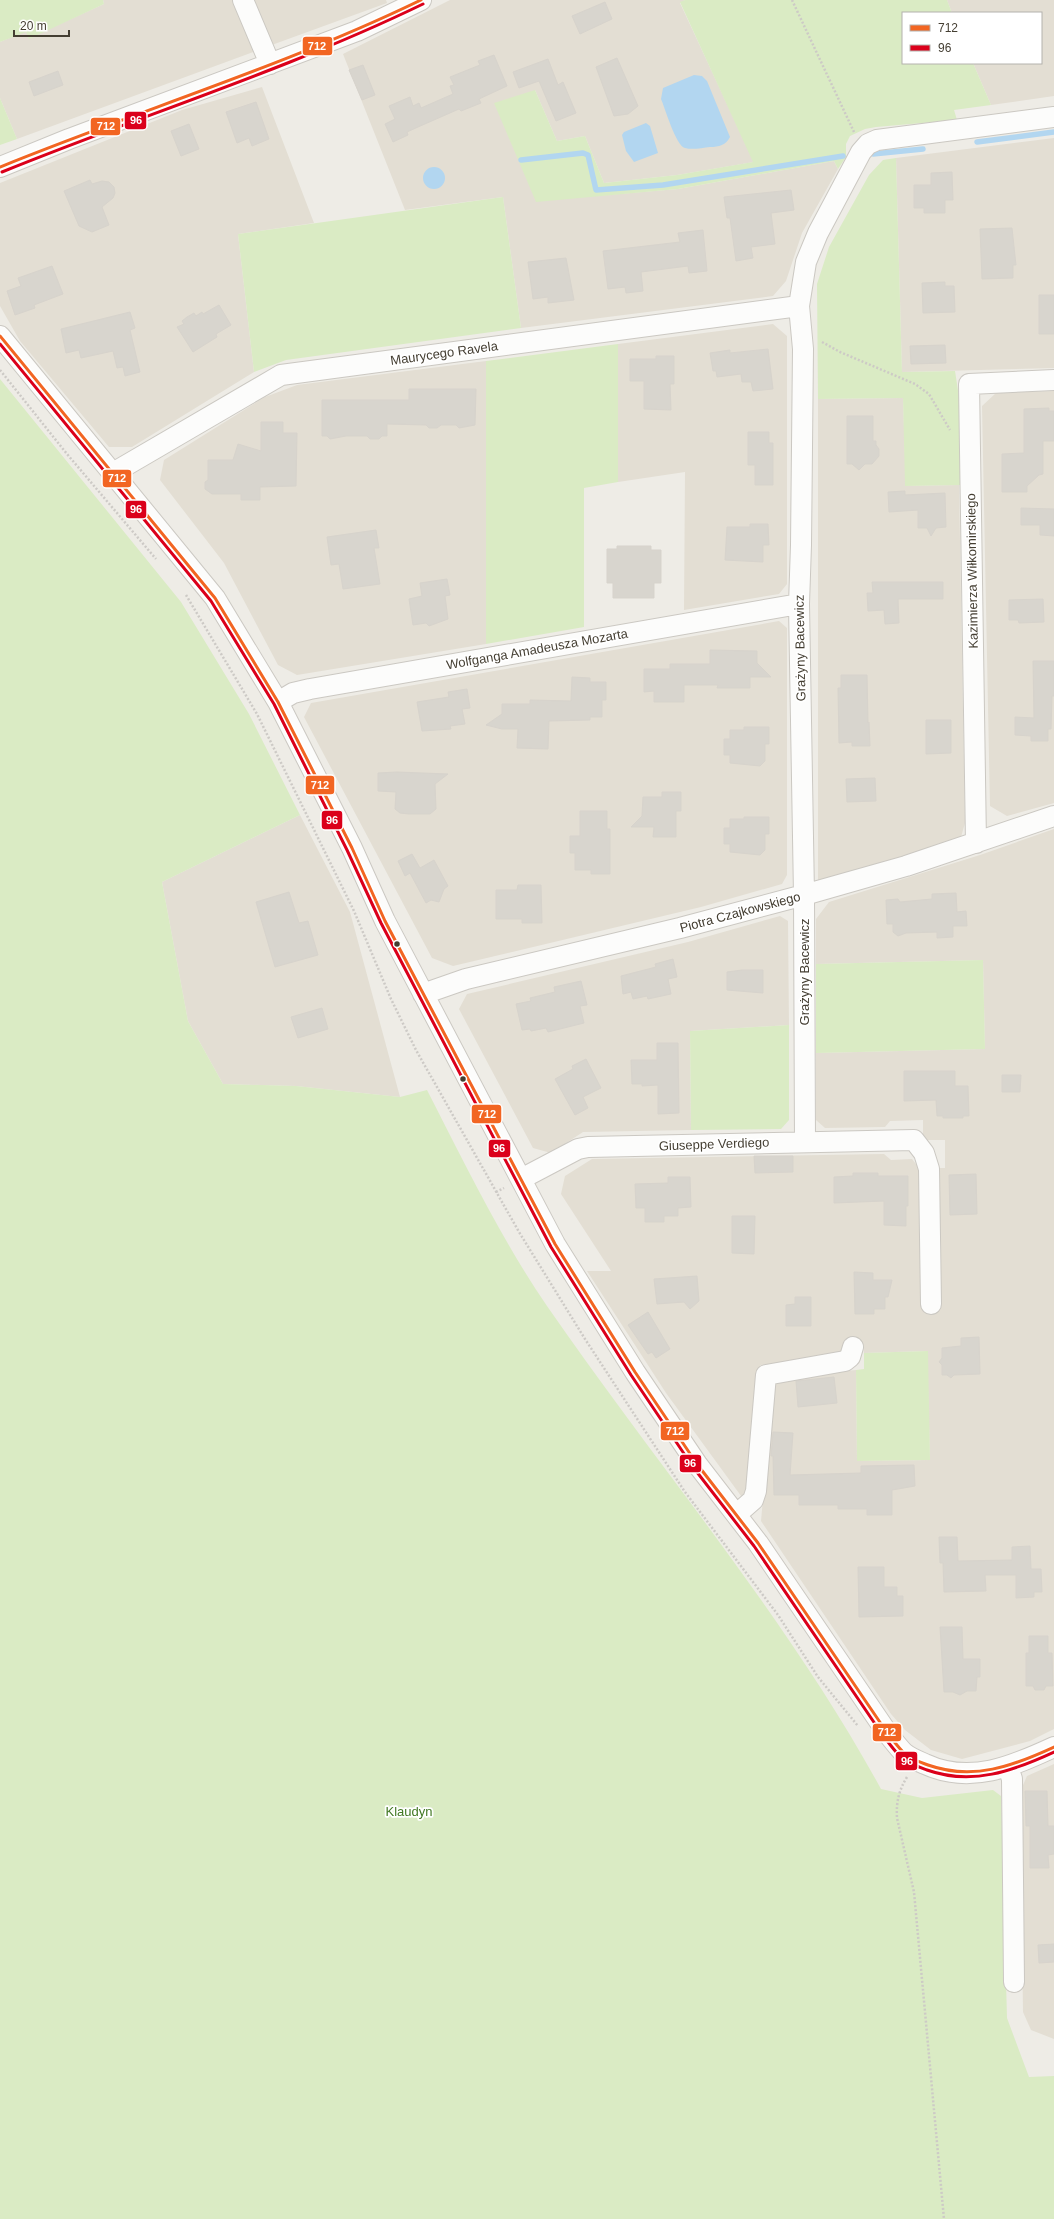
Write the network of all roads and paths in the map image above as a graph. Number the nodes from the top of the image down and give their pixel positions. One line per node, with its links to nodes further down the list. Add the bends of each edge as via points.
1 (243, 0): 4 (street)
2 (421, 0): 4 (street, via 357,31)
3 (792, 0): 6 (path, via 852,129)
4 (270, 64): 7 (street)
5 (1054, 117): 6 (street, via 877,140)
6 (868, 144): 8 (street, Grażyny Bacewicz, via 861,152 818,233 806,262)
7 (0, 167)
8 (799, 306): 14 (street, Maurycego Ravela, via 281,375); 17 (street, Grażyny Bacewicz, via 804,349)
9 (0, 336): 14 (street)
10 (820, 340): 13 (path, via 840,352 915,384 929,394 951,432)
11 (0, 370): 15 (path, via 67,454)
12 (1054, 380): 13 (street, Kazimierza Wiłkomirskiego, via 969,384)
13 (970, 446): 20 (street, Kazimierza Wiłkomirskiego)
14 (113, 473): 18 (street, via 215,598)
15 (160, 563)
16 (184, 592): 28 (path, via 257,714 354,911 391,999 413,1043 519,1232 685,1492 778,1616)
17 (799, 604): 18 (street, Wolfganga Amadeusza Mozarta, via 310,689 293,693); 21 (street, Grażyny Bacewicz)
18 (278, 702): 22 (street)
19 (1054, 816): 20 (street, Piotra Czajkowskiego)
20 (976, 843): 21 (street, Piotra Czajkowskiego)
21 (804, 895): 22 (street, Piotra Czajkowskiego, via 680,928 466,979); 23 (street, Grażyny Bacewicz)
22 (423, 994): 24 (street)
23 (805, 1141): 24 (street, Giuseppe Verdiego, via 588,1147 578,1149); 25 (street, Giuseppe Verdiego, via 914,1140 924,1153 929,1169)
24 (521, 1179): 27 (street, via 555,1244 635,1372 697,1464)
25 (931, 1304)
26 (853, 1347): 27 (street, via 850,1357 845,1361 766,1375 756,1491 753,1500)
27 (737, 1514): 30 (street, via 888,1734 904,1753 950,1772 976,1774)
28 (833, 1696)
29 (1054, 1747): 30 (street)
30 (1008, 1767): 32 (street, via 1012,1779)
31 (908, 1775): 33 (path, via 899,1794 897,1818 914,1892)
32 (1014, 1982)
33 (944, 2219)

